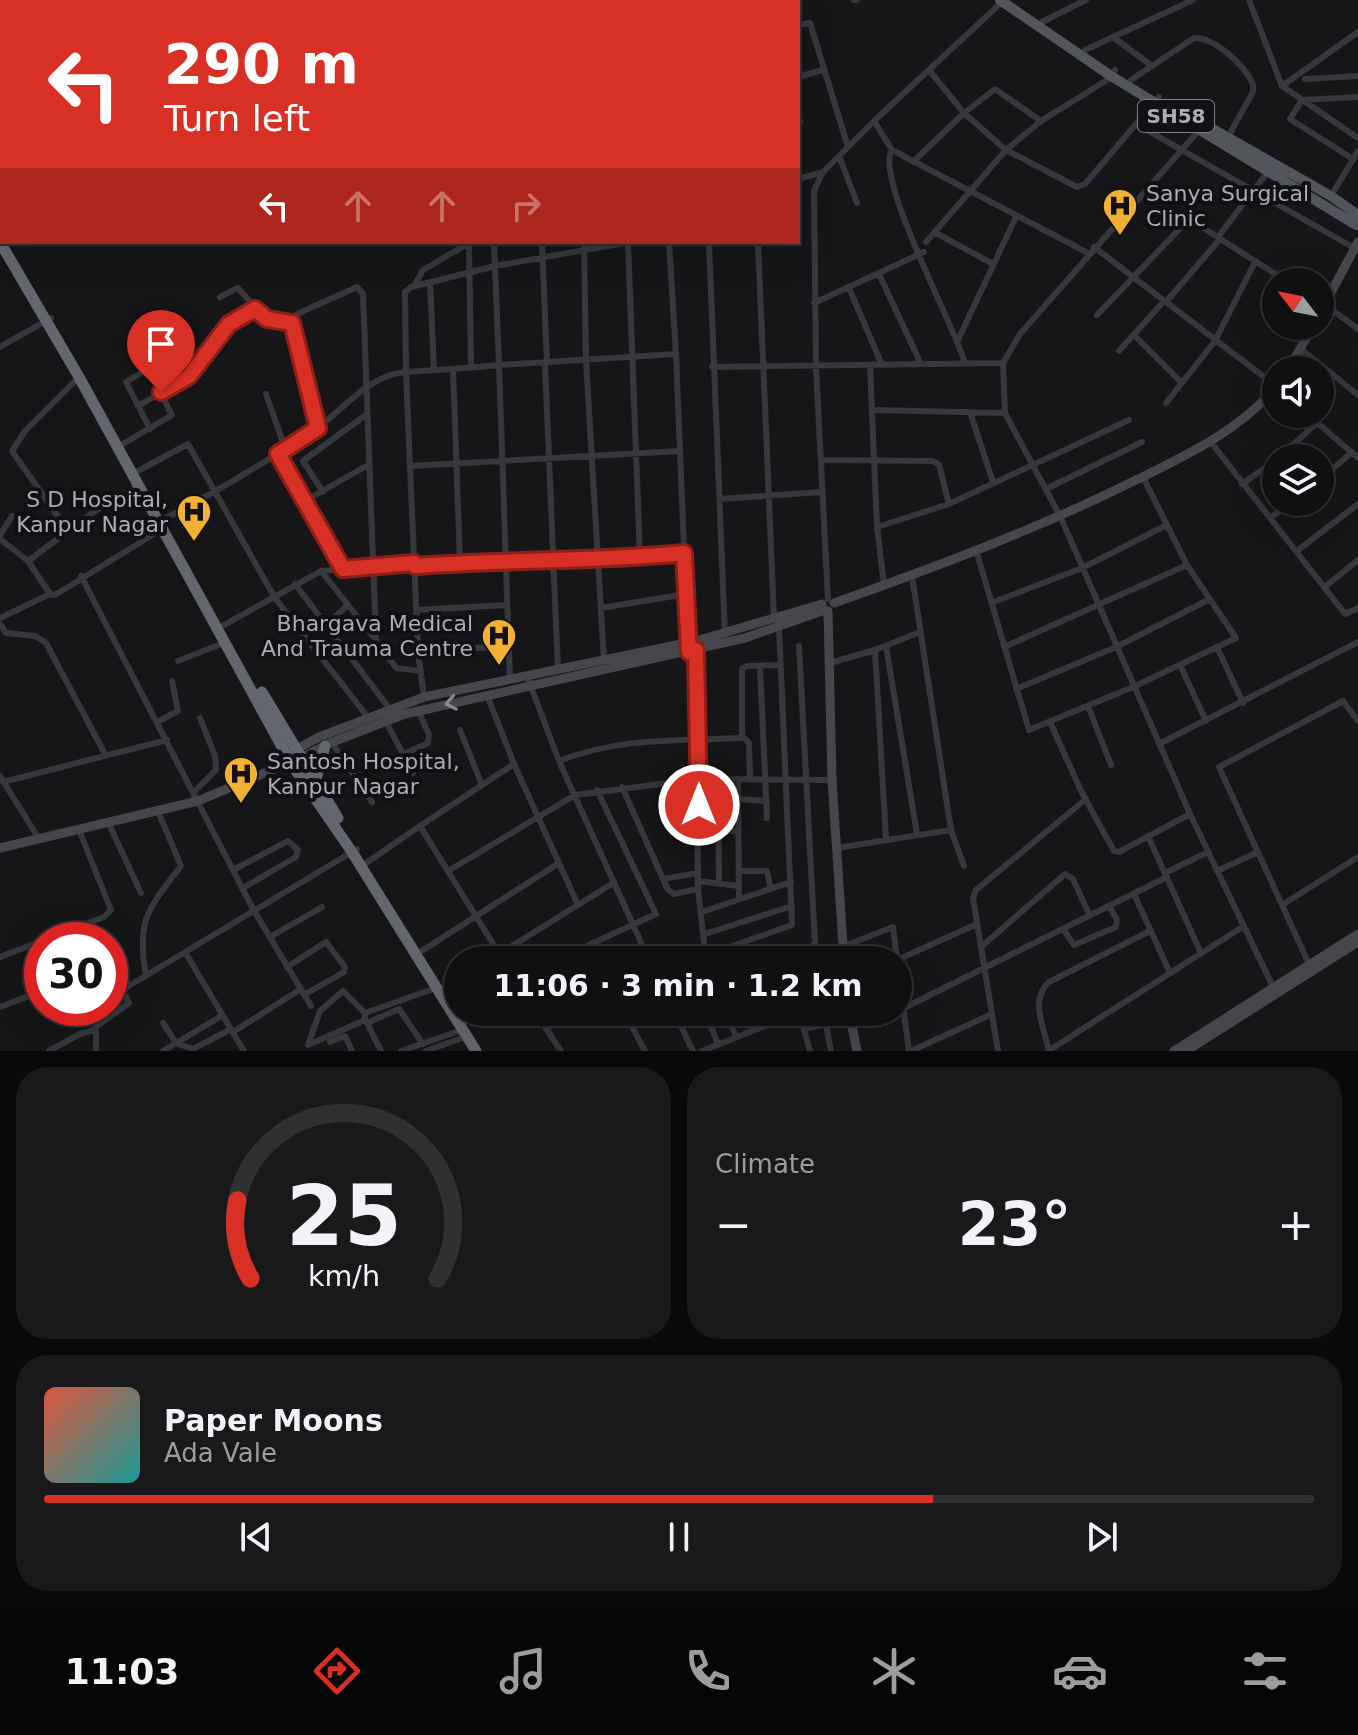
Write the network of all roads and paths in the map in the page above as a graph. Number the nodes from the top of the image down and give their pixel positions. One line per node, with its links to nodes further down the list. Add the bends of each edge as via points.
1 (1005, 0): 5 (main road, SH58); 12 (street); 13 (main road, SH58)
2 (1086, 0): 5 (street)
3 (1193, 0): 8 (street)
4 (1249, 0): 18 (street)
5 (1042, 22): 9 (main road, SH58)
6 (800, 25): 11 (street, via 810,23)
7 (1358, 32): 18 (street)
8 (1113, 37): 9 (street); 10 (street)
9 (1085, 50): 13 (main road, SH58)
10 (1152, 66): 17 (street); 27 (street, via 1197,37 1223,49 1253,84)
11 (823, 70): 14 (street); 29 (street)
12 (929, 70): 22 (street); 23 (street)
13 (1113, 73): 17 (main road, SH58); 20 (main road, SH58); 24 (street)
14 (800, 76)
15 (1358, 76): 16 (street)
16 (1305, 79)
17 (1131, 80): 20 (main road, SH58)
18 (1282, 86): 21 (street)
19 (1358, 97): 21 (street)
20 (1157, 100): 25 (street); 26 (main road, SH58)
21 (1302, 100): 28 (street); 35 (street, via 1292,123)
22 (964, 113): 24 (street, via 995,89); 31 (street); 36 (street)
23 (874, 121): 29 (street); 30 (street)
24 (1041, 121): 31 (street)
25 (1138, 125): 31 (street, via 1080,187); 32 (street)
26 (1202, 127): 27 (main road, SH58); 32 (street); 37 (main road, SH58)
27 (1228, 137): 37 (main road, SH58)
28 (1358, 138)
29 (848, 147): 34 (street)
30 (892, 150): 36 (street); 62 (street, via 888,167)
31 (1006, 150): 40 (street)
32 (1181, 150): 41 (street); 60 (street)
33 (1358, 151): 35 (street)
34 (839, 156): 38 (street); 43 (street)
35 (1353, 159): 42 (street)
36 (913, 162): 40 (street)
37 (1271, 166): 41 (street); 42 (main road, SH58); 45 (main road, SH58)
38 (823, 172): 39 (street); 78 (street, via 811,202)
39 (800, 178)
40 (969, 190): 44 (street); 46 (street)
41 (1256, 190): 47 (street); 59 (street)
42 (1331, 196): 45 (main road, SH58)
43 (857, 203)
44 (1016, 217): 63 (street); 66 (street)
45 (1358, 222)
46 (936, 233): 48 (street); 66 (street)
47 (1219, 238): 65 (street); 71 (street, via 1189,219); 77 (street)
48 (926, 242)
49 (467, 244): 74 (street, via 423,270)
50 (469, 244): 69 (street)
51 (494, 244): 67 (street)
52 (542, 244): 64 (street)
53 (607, 244): 58 (street)
54 (629, 244): 96 (street)
55 (669, 244): 94 (street)
56 (709, 244): 105 (street)
57 (758, 244): 106 (street)
58 (585, 246): 64 (street); 97 (street)
59 (1357, 246): 73 (street)
60 (1094, 247): 63 (street); 71 (street)
61 (7, 251): 82 (highway)
62 (921, 253): 70 (street); 87 (street)
63 (1088, 253): 100 (street, via 1020,334)
64 (543, 258): 67 (street); 98 (street)
65 (1255, 262): 68 (street); 89 (street)
66 (993, 264): 87 (street)
67 (495, 266): 69 (street); 102 (street)
68 (1265, 268)
69 (469, 272): 72 (street); 109 (street)
70 (879, 274): 75 (street); 101 (street)
71 (1133, 276): 77 (street); 81 (street)
72 (430, 282): 74 (street); 111 (street)
73 (1334, 285)
74 (414, 286): 112 (street, via 405,292)
75 (849, 288): 78 (street); 103 (street)
76 (220, 297): 79 (street, via 238,288)
77 (1165, 301): 86 (street); 89 (street)
78 (814, 303): 107 (street)
79 (255, 309): 83 (street, via 267,319); 117 (street, via 229,324 189,376)
80 (1334, 314): 84 (street)
81 (1097, 315)
82 (48, 320): 90 (street); 114 (highway); 134 (highway)
83 (292, 323): 116 (street, via 300,313 352,286 360,289); 131 (street)
84 (1358, 329)
85 (162, 331): 108 (street, via 170,353)
86 (1135, 336): 93 (street); 115 (street)
87 (958, 340): 99 (street)
88 (1306, 340): 92 (street)
89 (1215, 341): 113 (street); 115 (street)
90 (0, 347)
91 (137, 348): 108 (street)
92 (1301, 349): 95 (street); 119 (street)
93 (1119, 351)
94 (676, 354): 96 (street); 138 (street)
95 (1297, 356)
96 (632, 357): 97 (street); 140 (street)
97 (586, 360): 98 (street); 142 (street)
98 (546, 363): 102 (street); 144 (street)
99 (965, 363): 100 (street); 101 (street)
100 (1003, 363): 125 (street)
101 (921, 364): 103 (street)
102 (499, 365): 109 (street); 146 (street)
103 (882, 365): 104 (street)
104 (870, 366): 107 (street); 123 (street)
105 (712, 367): 106 (street); 163 (street)
106 (764, 367): 107 (street); 162 (street)
107 (816, 367): 145 (street)
108 (148, 368): 117 (street); 122 (street, via 126,382)
109 (471, 368): 110 (street)
110 (453, 369): 111 (street); 148 (street)
111 (434, 370): 112 (street)
112 (406, 372): 116 (street); 149 (street)
113 (1262, 376)
114 (79, 377): 157 (highway); 174 (street, via 12,451)
115 (1182, 383): 121 (street)
116 (366, 386): 126 (street); 131 (street)
117 (161, 392): 122 (street); 130 (street, via 172,415)
118 (266, 394): 137 (street)
119 (1358, 395)
120 (1262, 400): 132 (street)
121 (1166, 403)
122 (138, 406): 130 (street)
123 (872, 410): 124 (street); 143 (street)
124 (970, 412): 125 (street); 155 (street)
125 (1005, 413): 150 (street)
126 (367, 414): 136 (street); 147 (street)
127 (1129, 420): 150 (street)
128 (1311, 428): 135 (street)
129 (1323, 428): 141 (street)
130 (150, 429): 134 (street)
131 (315, 430): 136 (street); 137 (street)
132 (1210, 441): 154 (street); 156 (street)
133 (1142, 442): 158 (street)
134 (123, 444): 153 (highway)
135 (1294, 444)
136 (321, 447): 159 (street, via 303,461)
137 (285, 448): 139 (street)
138 (680, 451): 140 (street); 178 (street)
139 (278, 454): 161 (street); 164 (street)
140 (636, 454): 142 (street); 181 (street)
141 (1355, 455): 152 (street)
142 (592, 456): 144 (street); 179 (street)
143 (874, 458): 145 (street); 165 (street, via 936,462); 173 (street)
144 (547, 460): 146 (street); 180 (street)
145 (822, 460): 160 (street)
146 (503, 463): 148 (street); 182 (street)
147 (369, 465): 159 (street); 187 (street)
148 (457, 465): 149 (street); 185 (street)
149 (410, 466): 186 (street)
150 (1034, 466): 155 (street); 158 (street)
151 (1262, 470): 156 (street)
152 (1334, 470)
153 (138, 471): 161 (street, via 186,443); 171 (highway)
154 (1143, 477): 169 (street); 172 (street)
155 (993, 482): 165 (street)
156 (1242, 484): 170 (street)
157 (139, 485): 171 (highway); 174 (street)
158 (1046, 489): 169 (street)
159 (323, 492): 164 (street)
160 (822, 492): 162 (street); 204 (street)
161 (215, 493): 171 (street); 199 (street)
162 (769, 497): 163 (street); 210 (street)
163 (720, 499): 214 (street)
164 (305, 501): 190 (street)
165 (949, 504): 173 (street)
166 (1358, 504): 177 (street)
167 (12, 516): 175 (street)
168 (1273, 516): 170 (street)
169 (1061, 518): 176 (street); 189 (street)
170 (1270, 518): 177 (street)
171 (163, 524): 192 (street); 212 (highway); 216 (highway)
172 (1165, 526): 188 (street); 189 (street)
173 (877, 527): 195 (street)
174 (68, 531): 184 (street)
175 (0, 537): 184 (street)
176 (976, 550): 193 (street); 201 (street)
177 (1297, 551): 196 (street)
178 (684, 553): 181 (street); 198 (street)
179 (598, 557): 180 (street); 181 (street); 206 (street)
180 (551, 558): 182 (street); 235 (street)
181 (640, 558)
182 (506, 560): 185 (street); 203 (street)
183 (1358, 560): 196 (street)
184 (28, 561): 197 (street)
185 (460, 562): 186 (street)
186 (414, 564): 187 (street); 208 (street)
187 (372, 565): 190 (street); 215 (street)
188 (1187, 565): 200 (street); 205 (street)
189 (1082, 568): 201 (street); 205 (street)
190 (343, 569): 191 (street)
191 (321, 571): 194 (street); 202 (street)
192 (81, 576): 197 (street); 252 (street)
193 (912, 576): 195 (street); 213 (street)
194 (295, 584): 199 (street); 211 (street)
195 (884, 585): 204 (street)
196 (1326, 586): 207 (street, via 1346,615)
197 (50, 594): 209 (street)
198 (686, 594): 206 (street); 224 (street)
199 (275, 598): 212 (street); 248 (street)
200 (1210, 599): 222 (street); 223 (street, via 1236,638)
201 (991, 603): 221 (street)
202 (348, 605): 211 (street); 215 (street)
203 (507, 605): 208 (street); 218 (street)
204 (827, 605): 210 (street); 230 (street)
205 (1098, 607): 221 (street); 222 (street)
206 (601, 608): 229 (street)
207 (1358, 608)
208 (416, 610): 226 (street)
209 (0, 621): 261 (street, via 8,634 35,636 46,643)
210 (777, 623): 214 (street); 231 (street)
211 (327, 624): 247 (street)
212 (224, 625): 262 (highway)
213 (920, 632): 220 (street); 295 (street)
214 (726, 638): 224 (street)
215 (376, 640): 234 (street, via 396,668)
216 (226, 642): 228 (street); 262 (highway)
217 (1355, 644): 227 (street); 244 (street)
218 (509, 646): 226 (street); 236 (street)
219 (799, 646): 273 (street)
220 (886, 646): 225 (street); 297 (street)
221 (1004, 647): 241 (street)
222 (1116, 647): 240 (street); 241 (street)
223 (1217, 647): 232 (street); 244 (street)
224 (691, 648): 229 (street); 238 (street); 255 (street)
225 (875, 650): 230 (street); 300 (street)
226 (418, 652): 234 (street)
227 (1358, 654)
228 (178, 661)
229 (604, 661): 235 (street)
230 (830, 663): 275 (street)
231 (781, 665): 233 (street); 274 (street)
232 (1180, 665): 240 (street); 250 (street)
233 (760, 666): 256 (street, via 747,666 741,673); 272 (street)
234 (421, 671): 243 (street)
235 (558, 671): 238 (street)
236 (510, 679): 238 (street); 239 (street)
237 (172, 681): 252 (street, via 178,711)
238 (528, 681): 242 (street); 263 (street)
239 (483, 684): 242 (street); 243 (street)
240 (1133, 687): 245 (street); 259 (street)
241 (1016, 689): 253 (street, via 1029,730)
242 (487, 695): 246 (street, one-way to 246); 264 (street)
243 (424, 697): 247 (street)
244 (1243, 703): 250 (street)
245 (1088, 706): 253 (street); 265 (street)
246 (418, 710): 247 (street); 260 (street, via 428,743)
247 (386, 713): 248 (street); 258 (street); 260 (street)
248 (367, 716): 262 (street)
249 (200, 718): 281 (street, via 216,770)
250 (1206, 721): 259 (street)
251 (1358, 721): 305 (street, via 1343,701 1219,767)
252 (157, 722): 257 (street)
253 (1050, 722): 283 (street)
254 (460, 730): 277 (street)
255 (698, 736): 256 (street); 263 (street, via 594,748); 268 (street)
256 (743, 737): 271 (street, via 749,743)
257 (167, 740): 261 (street); 281 (street)
258 (328, 744): 262 (street); 276 (highway, via 318,760); 285 (street)
259 (1159, 744): 287 (street)
260 (402, 755): 266 (street)
261 (106, 756): 267 (street)
262 (294, 758): 276 (highway); 281 (street); 303 (highway)
263 (559, 761): 280 (street)
264 (514, 764): 277 (street); 288 (street)
265 (1111, 765)
266 (413, 773)
267 (2, 779): 299 (street)
268 (699, 779): 269 (street); 278 (street); 293 (street)
269 (718, 779): 270 (street); 294 (street)
270 (738, 779): 271 (street); 282 (street)
271 (750, 779): 272 (street)
272 (766, 779): 274 (street); 284 (street)
273 (807, 779): 274 (street); 275 (street); 353 (street)
274 (788, 780): 317 (street)
275 (832, 780): 302 (street)
276 (315, 783): 303 (highway)
277 (482, 785): 291 (street)
278 (622, 787): 279 (street); 316 (street)
279 (597, 790): 280 (street); 338 (street, via 656,914)
280 (575, 795): 288 (street); 318 (street)
281 (196, 797): 286 (street); 310 (street)
282 (738, 799): 284 (street); 296 (street)
283 (1086, 799): 298 (street, via 1114,851); 337 (street, via 976,890)
284 (767, 801): 289 (street)
285 (372, 802)
286 (157, 809): 290 (street); 368 (street, via 181,866 142,924)
287 (1190, 814): 298 (street); 304 (street)
288 (538, 816): 308 (street); 311 (street)
289 (767, 818)
290 (108, 822): 292 (street); 324 (street)
291 (420, 826): 307 (street); 311 (street)
292 (79, 830): 299 (street); 336 (street, via 111,910)
293 (698, 830): 294 (street); 314 (street)
294 (719, 830): 296 (street); 319 (street)
295 (951, 830): 297 (street); 309 (street)
296 (738, 831): 312 (street)
297 (917, 834): 300 (street)
298 (1148, 836): 315 (street)
299 (39, 839): 301 (street)
300 (886, 839): 302 (street)
301 (0, 848)
302 (837, 848): 354 (street)
303 (355, 850): 307 (highway); 332 (street); 370 (highway)
304 (1208, 852): 313 (street); 315 (street)
305 (1258, 852): 313 (street); 328 (street)
306 (1358, 857): 328 (street)
307 (366, 863): 360 (highway)
308 (559, 863): 327 (street); 334 (street)
309 (964, 866)
310 (233, 870): 322 (street); 322 (street, via 288,841 298,850 296,857)
311 (448, 871): 334 (street)
312 (740, 871): 321 (street); 323 (street, via 767,871)
313 (1217, 871): 339 (street)
314 (698, 873): 316 (street); 320 (street)
315 (1166, 875): 325 (street); 362 (street)
316 (663, 879): 320 (street, via 671,893)
317 (791, 882): 323 (street); 329 (street)
318 (613, 883): 327 (street); 338 (street)
319 (719, 884): 320 (street); 321 (street)
320 (698, 885): 333 (street)
321 (739, 886): 326 (street)
322 (243, 888): 332 (street)
323 (771, 889): 326 (street)
324 (141, 893)
325 (1134, 894): 330 (street); 341 (street)
326 (739, 899): 333 (street)
327 (578, 905): 348 (street)
328 (1282, 905): 364 (street)
329 (792, 906): 342 (street); 352 (street, via 789,928)
330 (1109, 906): 335 (street); 340 (street, via 1116,927 1074,945)
331 (322, 907): 344 (street)
332 (253, 909): 344 (street); 359 (street)
333 (702, 912): 342 (street)
334 (475, 914): 347 (street); 360 (street)
335 (1090, 916): 340 (street); 357 (street, via 1073,879 1065,874)
336 (91, 922)
337 (977, 924): 357 (street); 361 (street)
338 (632, 925): 346 (street); 350 (street)
339 (1244, 926): 362 (street); 371 (street)
340 (1063, 929): 366 (street)
341 (1150, 931): 367 (street); 423 (street, via 1041,990 1037,1001)
342 (705, 934): 351 (street)
343 (1358, 934): 364 (street)
344 (270, 937): 365 (street)
345 (1358, 942): 371 (street)
346 (591, 944): 349 (street)
347 (494, 946)
348 (517, 946)
349 (588, 946)
350 (642, 946)
351 (706, 946)
352 (737, 946)
353 (812, 946)
354 (844, 946)
355 (857, 946): 356 (street, via 893,927)
356 (895, 946)
357 (981, 947): 366 (street)
358 (24, 948): 363 (street)
359 (185, 952): 368 (street); 379 (street)
360 (420, 952): 370 (highway)
361 (912, 953)
362 (1201, 953): 367 (street)
363 (0, 957)
364 (1309, 964): 371 (street)
365 (287, 967): 372 (street); 372 (street, via 326,942 345,967)
366 (984, 968): 374 (street); 378 (street)
367 (1170, 973): 423 (street)
368 (146, 975): 369 (street)
369 (128, 986)
370 (439, 987): 377 (street); 399 (highway)
371 (1274, 991): 424 (street); 425 (street)
372 (303, 992): 375 (street); 398 (street)
373 (24, 998): 376 (street)
374 (912, 1004)
375 (311, 1006)
376 (0, 1007)
377 (365, 1013): 377 (street, via 343,991 320,1011 308,1045 365,1020)
378 (992, 1014): 421 (street); 422 (street)
379 (223, 1015): 398 (street); 401 (street)
380 (163, 1023): 401 (street)
381 (100, 1026): 397 (street)
382 (470, 1026): 399 (street)
383 (544, 1026): 395 (street)
384 (551, 1026): 395 (street)
385 (632, 1026): 415 (street)
386 (681, 1026): 416 (street)
387 (711, 1026): 402 (street)
388 (731, 1026): 400 (street)
389 (763, 1026): 400 (street)
390 (803, 1026): 396 (street)
391 (820, 1026): 396 (street)
392 (826, 1026): 419 (street)
393 (852, 1026): 420 (street)
394 (907, 1026): 421 (street)
395 (546, 1029): 414 (street)
396 (804, 1029): 418 (street)
397 (94, 1030): 404 (street); 405 (street)
398 (232, 1030): 401 (street, via 193,1049); 407 (street)
399 (466, 1030): 403 (street); 412 (highway); 413 (highway)
400 (736, 1036): 402 (street)
401 (176, 1043): 406 (street)
402 (718, 1044): 417 (street)
403 (424, 1048): 410 (street, via 399,1009 367,1023); 411 (street)
404 (49, 1051)
405 (96, 1051)
406 (163, 1051)
407 (244, 1051)
408 (305, 1051): 409 (street, via 345,1036)
409 (352, 1051)
410 (381, 1051)
411 (401, 1051)
412 (476, 1051)
413 (482, 1051)
414 (561, 1051)
415 (645, 1051)
416 (693, 1051)
417 (702, 1051)
418 (810, 1051)
419 (831, 1051)
420 (857, 1051)
421 (910, 1051)
422 (998, 1051)
423 (1049, 1051)
424 (1174, 1051)
425 (1186, 1051)

